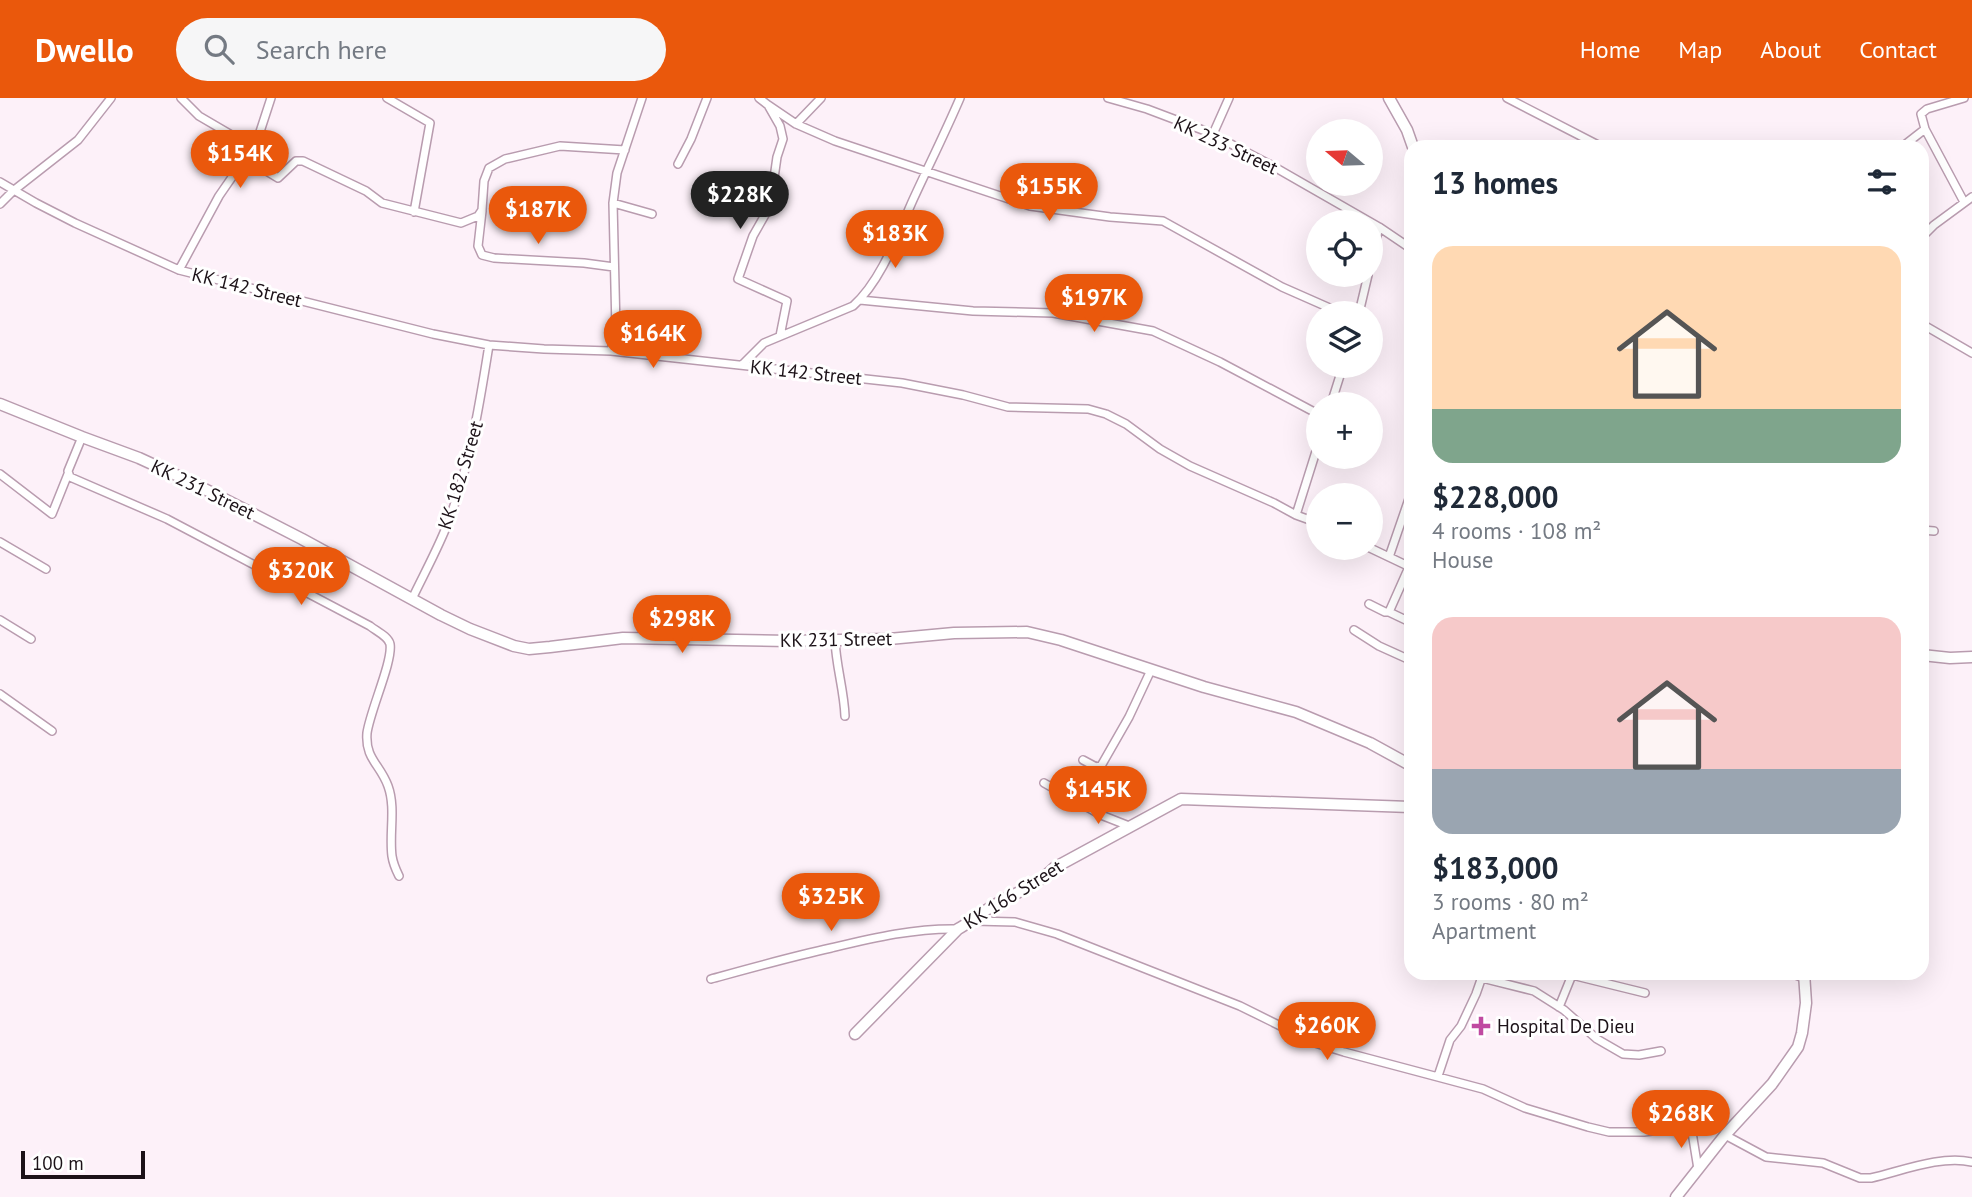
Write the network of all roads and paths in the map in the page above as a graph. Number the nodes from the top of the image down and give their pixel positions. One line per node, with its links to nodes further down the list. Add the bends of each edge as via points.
1 (111, 98): 28 (street, via 78,140)
2 (181, 98): 22 (street, via 199,116)
3 (271, 98): 22 (street)
4 (387, 98): 35 (street, via 430,123)
5 (642, 98): 23 (street)
6 (706, 98): 25 (street)
7 (760, 98): 15 (street)
8 (821, 98): 16 (street)
9 (960, 98): 26 (street)
10 (1108, 98): 18 (street, KK 233 Street)
11 (1229, 98): 18 (street)
12 (1389, 98): 19 (street)
13 (1507, 98): 20 (street)
14 (1964, 98): 17 (street, via 1923,112)
15 (768, 106): 16 (street); 45 (street, via 783,139 770,206 753,236 738,279 787,301)
16 (796, 124): 26 (street)
17 (1924, 129): 21 (street); 30 (street)
18 (1213, 134): 34 (street, KK 233 Street)
19 (1411, 140)
20 (1588, 140)
21 (1911, 140)
22 (252, 147): 24 (street)
23 (625, 150): 31 (street); 33 (street, via 560,146 505,159 489,168)
24 (245, 158): 35 (street, via 278,178 296,161 303,161 382,203); 41 (street, via 219,195)
25 (678, 164)
26 (926, 172): 42 (street); 43 (street, via 1030,205 1163,221)
27 (0, 182): 28 (street, KK 142 Street)
28 (13, 191): 32 (street); 41 (street, KK 142 Street)
29 (1972, 197): 30 (street)
30 (1964, 202): 38 (street)
31 (613, 203): 36 (street); 40 (street)
32 (0, 204)
33 (482, 210): 35 (street, via 461,223); 40 (street, via 478,246 482,255)
34 (1349, 210)
35 (414, 212)
36 (652, 214)
37 (1383, 230): 39 (street, KK 233 Street)
38 (1929, 231)
39 (1404, 244)
40 (614, 267): 47 (street, via 616,329)
41 (179, 270): 46 (street, KK 142 Street)
42 (860, 300): 45 (street); 51 (street, via 1053,313 1153,331)
43 (1314, 301)
44 (1929, 328): 48 (street)
45 (780, 336): 49 (street, via 764,343)
46 (489, 345): 47 (street, KK 142 Street); 67 (street, KK 182 Street, via 464,471 445,530)
47 (611, 351): 49 (street, KK 142 Street)
48 (1972, 353)
49 (742, 365): 57 (street, KK 142 Street, via 902,383 1008,407 1088,409 1126,424 1190,466)
50 (0, 404): 52 (street, KK 231 Street)
51 (1306, 408)
52 (82, 438): 55 (street); 67 (street, KK 231 Street, via 189,481)
53 (1310, 469): 57 (street)
54 (0, 474): 55 (street, via 52,514)
55 (68, 474): 87 (street, via 167,519 386,638 390,645 367,733 368,752 389,786 392,858)
56 (1404, 513): 63 (street)
57 (1296, 515): 58 (street, KK 142 Street)
58 (1306, 519)
59 (1929, 531): 60 (street)
60 (1934, 531)
61 (0, 542): 65 (street)
62 (1383, 554): 63 (street)
63 (1389, 557): 64 (street)
64 (1404, 564)
65 (46, 569)
66 (1404, 580): 69 (street)
67 (412, 599): 74 (street, KK 231 Street, via 470,629 529,649 623,638)
68 (1369, 604): 69 (street)
69 (1389, 612): 70 (street)
70 (1404, 616)
71 (0, 620): 73 (street)
72 (1354, 630): 76 (street)
73 (30, 639)
74 (835, 640): 78 (street, KK 231 Street, via 1027,632); 80 (street)
75 (1929, 656): 77 (street)
76 (1404, 657)
77 (1972, 657)
78 (1151, 670): 82 (street, via 1101,766); 83 (street, KK 231 Street, via 1297,712)
79 (0, 694): 81 (street)
80 (845, 716)
81 (52, 731)
82 (1083, 760)
83 (1404, 762)
84 (1044, 783): 86 (street, via 1101,816)
85 (1404, 807): 86 (street, KK 166 Street, via 1181,799)
86 (1129, 826): 88 (street, KK 166 Street)
87 (399, 876)
88 (974, 921): 89 (street, KK 166 Street); 100 (street, via 1039,928 1240,1006 1315,1042)
89 (958, 929): 90 (street, via 890,933); 98 (street, KK 166 Street)
90 (711, 979)
91 (1480, 980): 100 (street)
92 (1498, 980): 97 (street, via 1534,991)
93 (1570, 980): 97 (street)
94 (1596, 980): 96 (street)
95 (1805, 980): 101 (street, via 1798,1047 1772,1084)
96 (1645, 993)
97 (1559, 1007): 99 (street, via 1623,1054)
98 (855, 1034)
99 (1661, 1051)
100 (1438, 1076): 103 (street, via 1609,1132 1691,1126)
101 (1725, 1135): 102 (street, via 1766,1157 1823,1163 1860,1178 1941,1161); 103 (street)
102 (1972, 1162)
103 (1698, 1169): 104 (street)
104 (1676, 1197)

